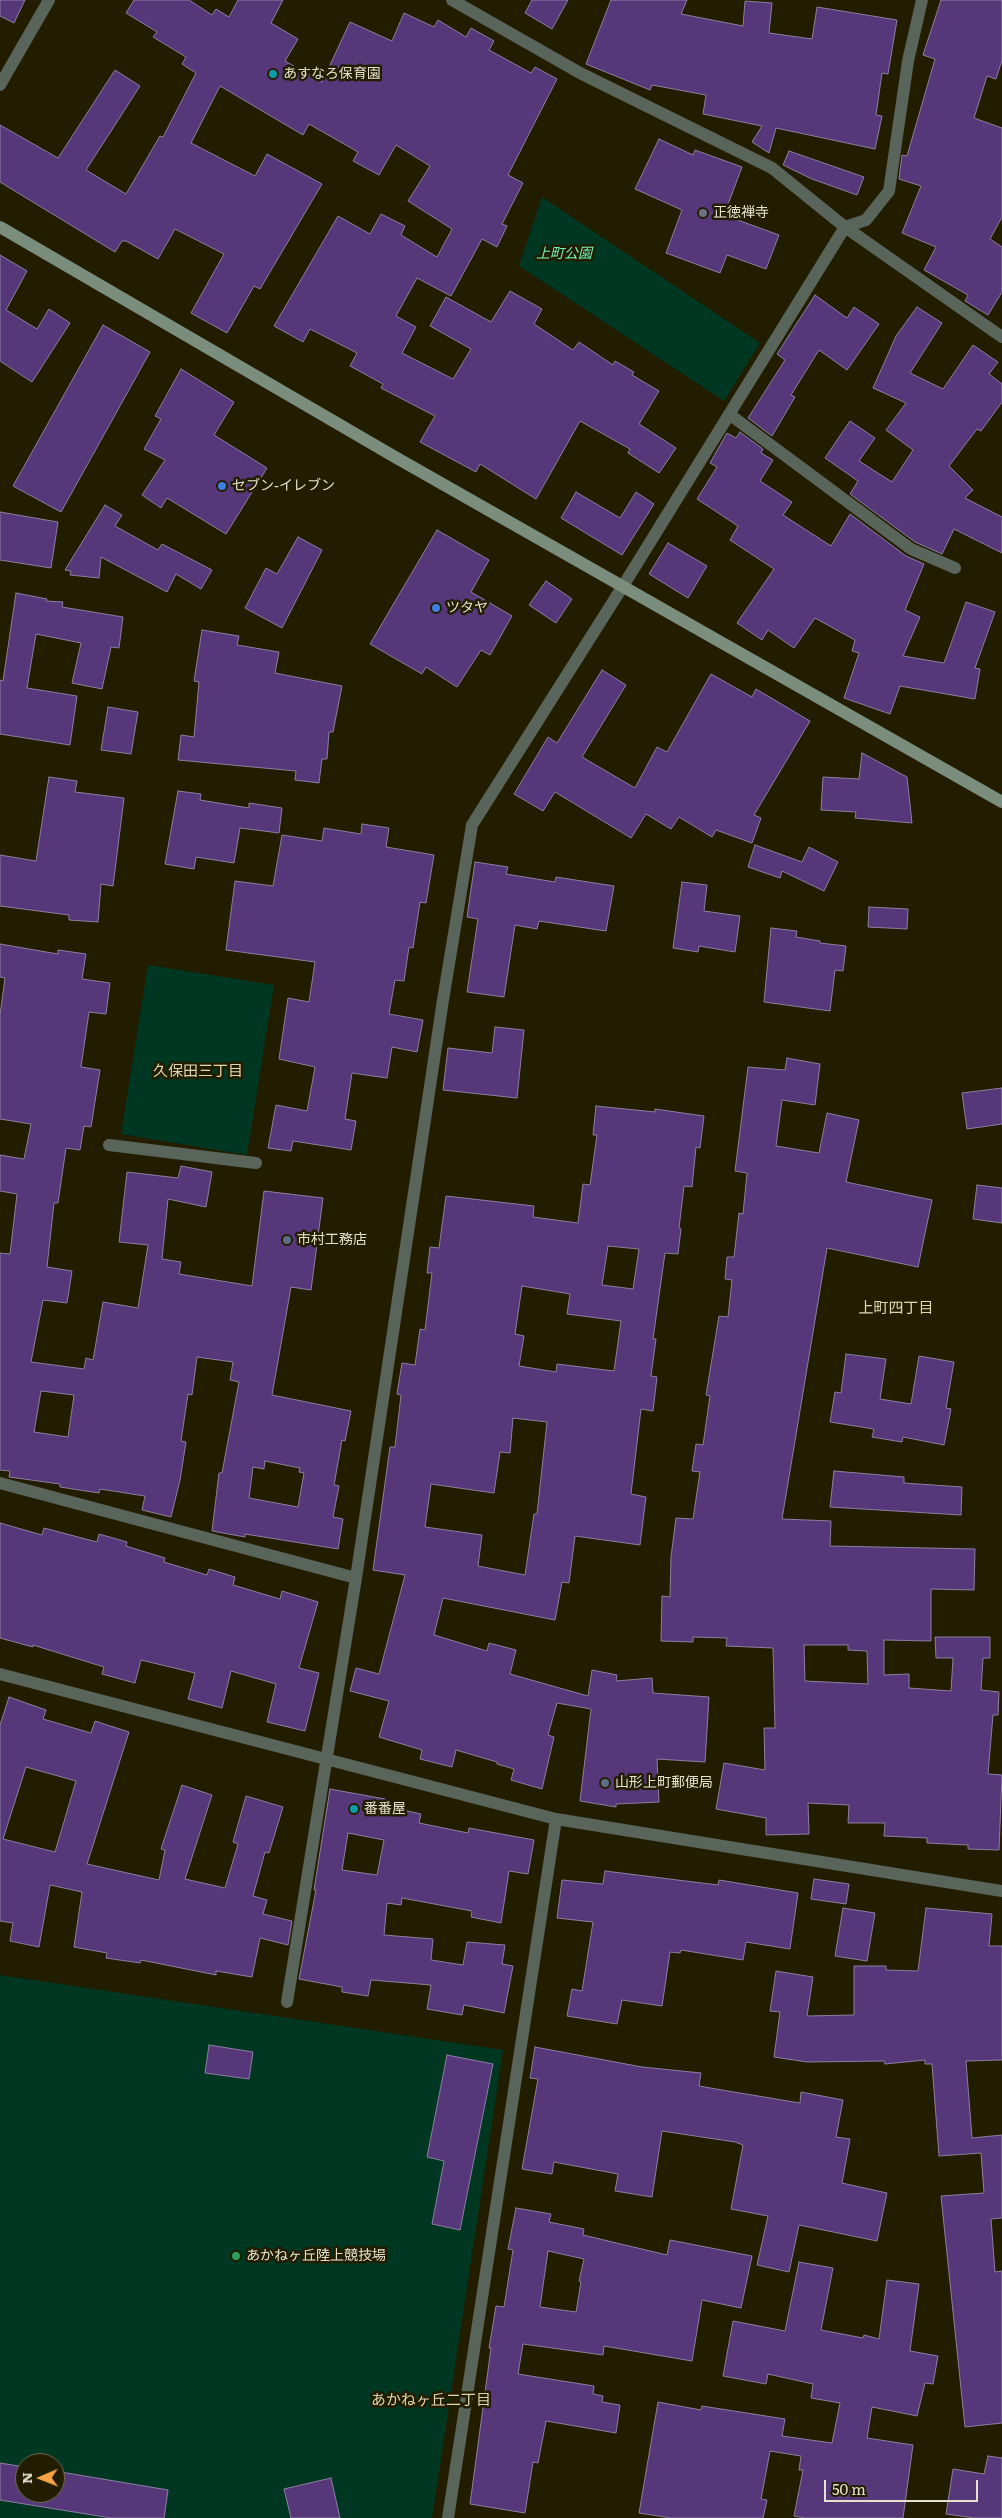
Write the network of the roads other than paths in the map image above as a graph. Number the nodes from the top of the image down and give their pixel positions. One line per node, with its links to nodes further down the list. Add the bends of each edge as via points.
1 (49, 0): 4 (street)
2 (452, 0): 6 (street, via 580,73 772,168)
3 (922, 0): 6 (street, via 908,61 889,191 866,220)
4 (0, 85)
5 (0, 227): 10 (street)
6 (845, 227): 7 (street); 8 (street)
7 (1002, 337)
8 (729, 414): 9 (street, via 911,549); 10 (street)
9 (955, 568)
10 (623, 586): 11 (street); 15 (street, via 472,824)
11 (1002, 802)
12 (109, 1145): 13 (street)
13 (256, 1163)
14 (0, 1483): 15 (street)
15 (356, 1578): 17 (street)
16 (0, 1674): 17 (street)
17 (327, 1759): 18 (street); 20 (street)
18 (556, 1819): 19 (street); 21 (street)
19 (1002, 1891)
20 (287, 2002)
21 (448, 2518)

